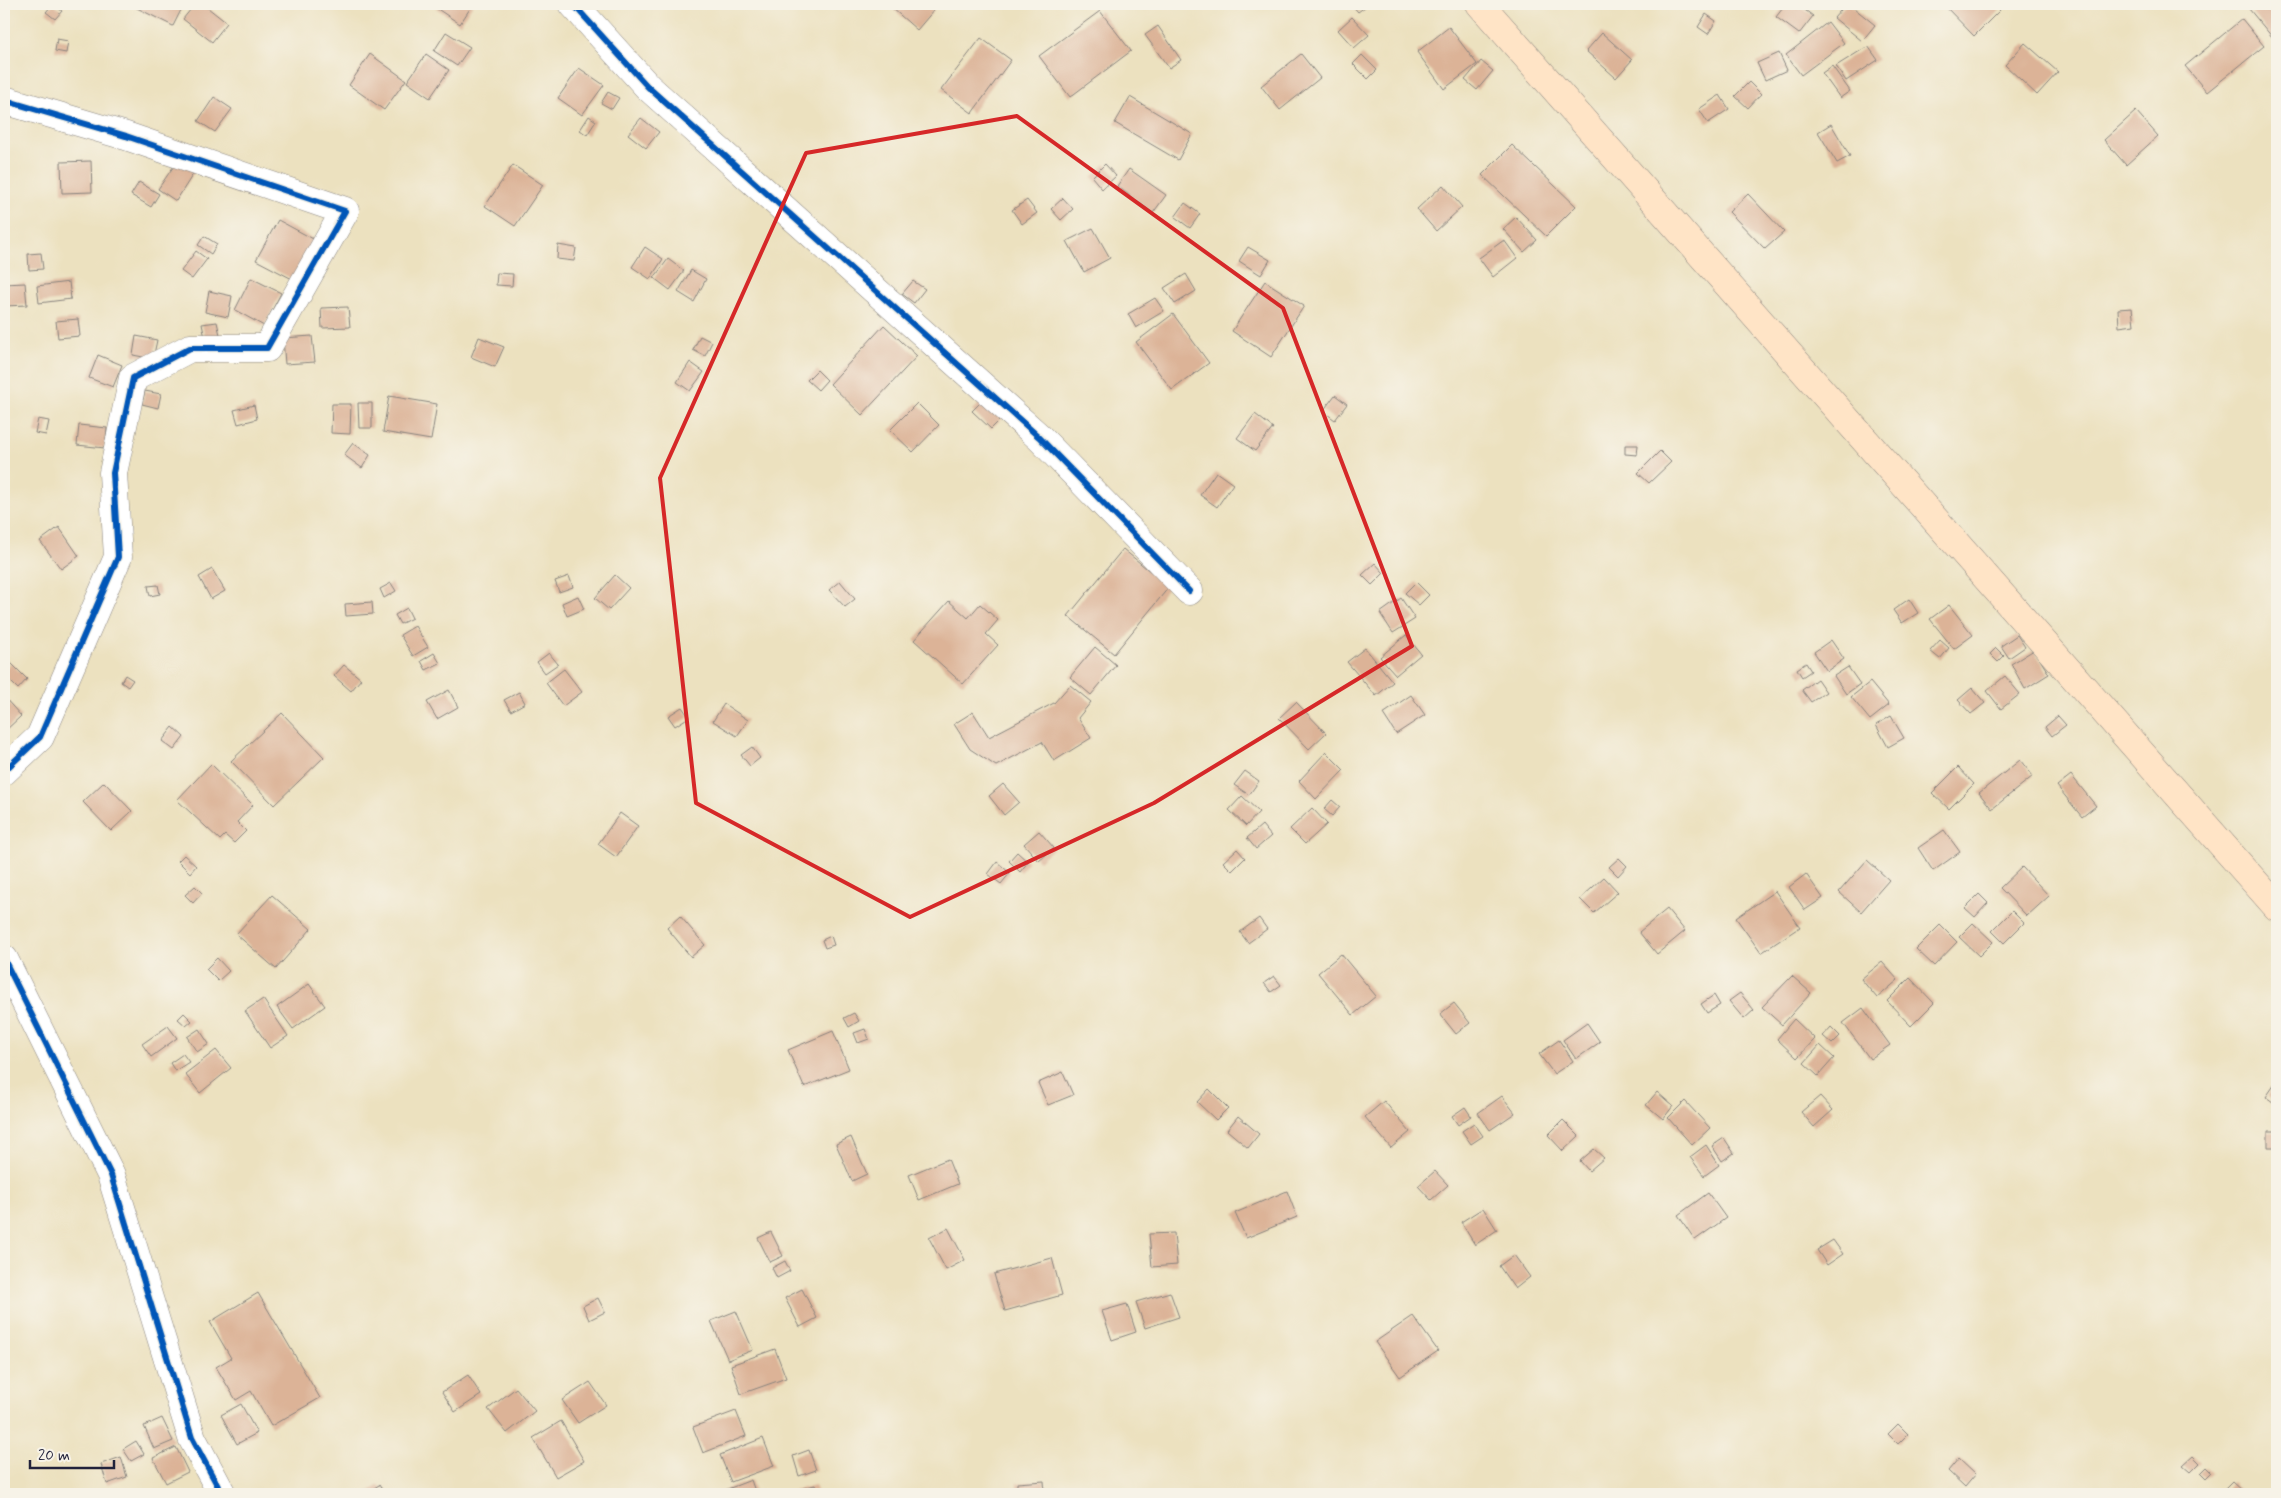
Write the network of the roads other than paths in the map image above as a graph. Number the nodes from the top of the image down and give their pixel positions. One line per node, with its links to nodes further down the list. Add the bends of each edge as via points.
1 (573, 4): 4 (street, via 648,87 1039,438)
2 (1480, 4): 6 (main road)
3 (4, 100): 5 (street, via 126,136 345,211 267,348 190,348 133,378 113,473 118,557 40,737)
4 (1190, 591)
5 (4, 770)
6 (2277, 907)
7 (4, 959): 8 (street, via 111,1175 192,1438)
8 (222, 1494)

